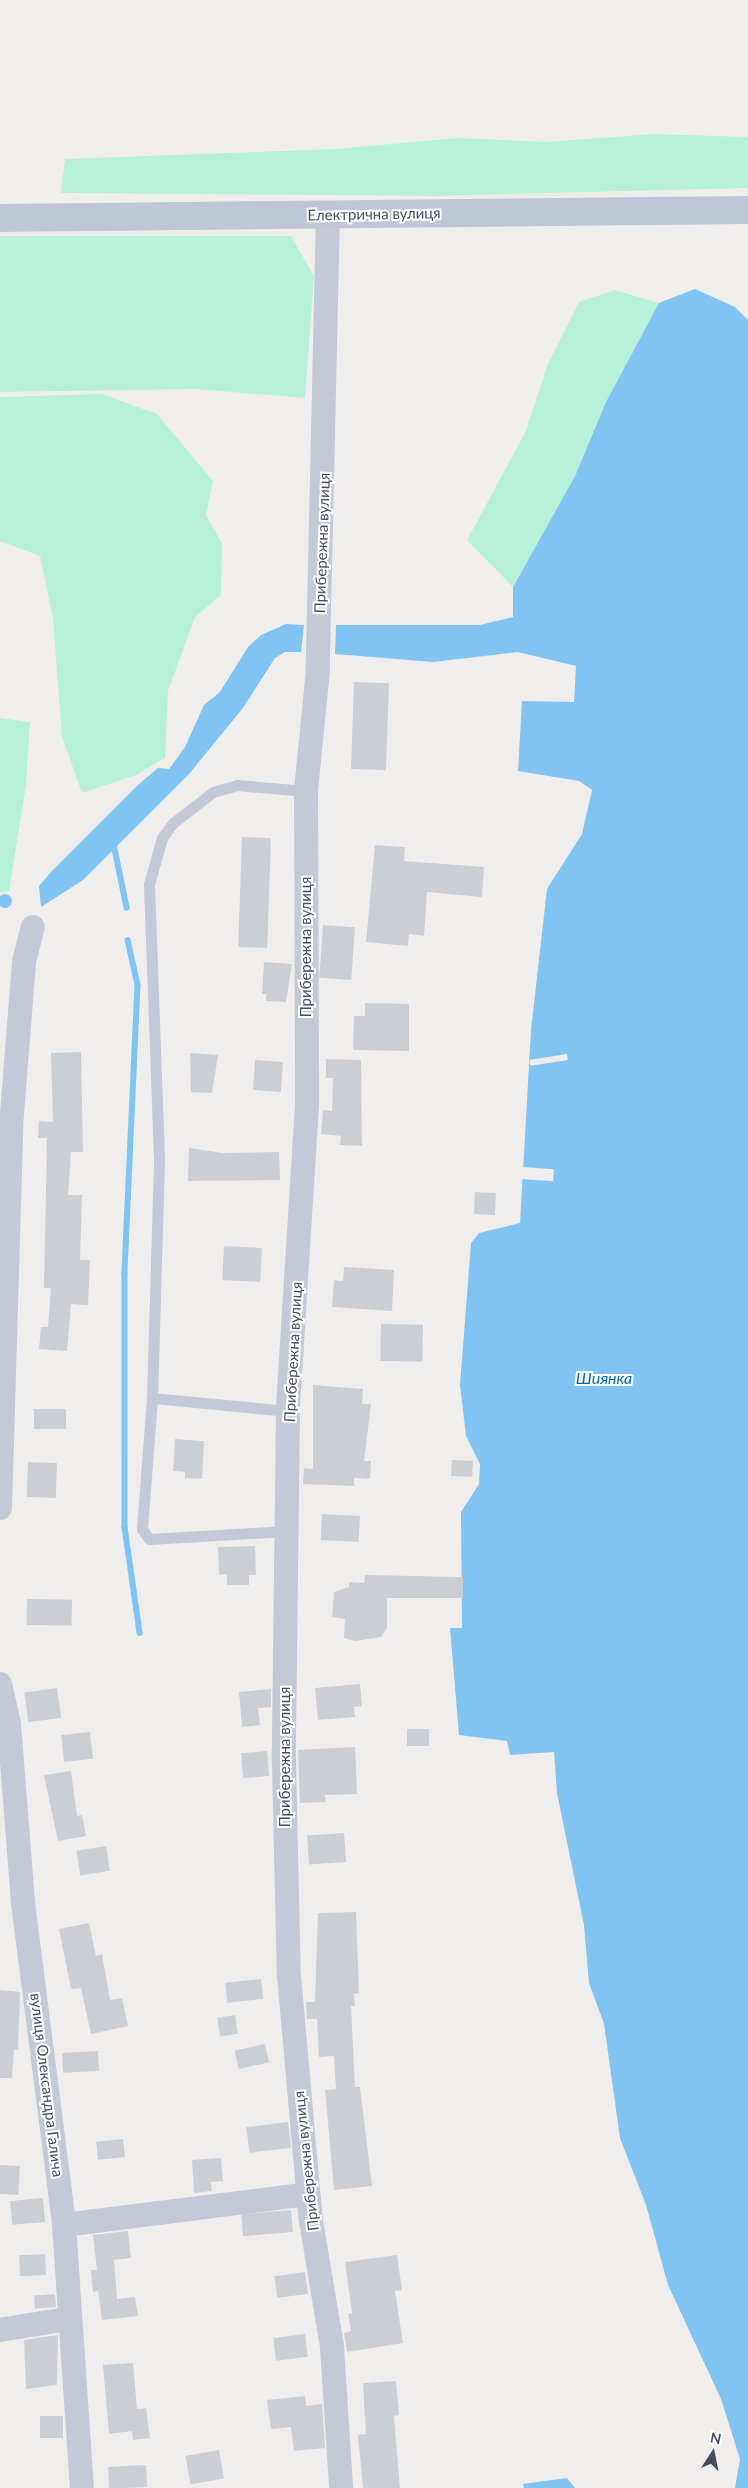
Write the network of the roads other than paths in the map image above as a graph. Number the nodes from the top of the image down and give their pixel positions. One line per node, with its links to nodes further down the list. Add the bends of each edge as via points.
1 (748, 210): 2 (street, Електрична вулиця)
2 (328, 214): 3 (street, Електрична вулиця); 4 (street, Прибережна вулиця, via 318,670)
3 (0, 218)
4 (306, 791): 6 (lane, via 237,785 213,792 173,824 155,854 148,921 156,984 159,1158); 7 (street, Прибережна вулиця, via 307,1106)
5 (33, 927): 8 (street, via 24,962 11,1127)
6 (152, 1398): 7 (lane); 9 (lane, via 142,1528 149,1539)
7 (288, 1411): 9 (street, Прибережна вулиця)
8 (0, 1508)
9 (287, 1531): 11 (street, Прибережна вулиця, via 284,1763 289,1976)
10 (0, 1684): 12 (street, вулиця Олександра Галича, via 9,1724 23,1903)
11 (308, 2194): 12 (street); 16 (street, Прибережна вулиця, via 332,2347)
12 (64, 2225): 13 (street, вулиця Олександра Галича)
13 (68, 2319): 14 (street); 15 (street, вулиця Олександра Галича)
14 (0, 2330)
15 (82, 2488)
16 (341, 2488)

